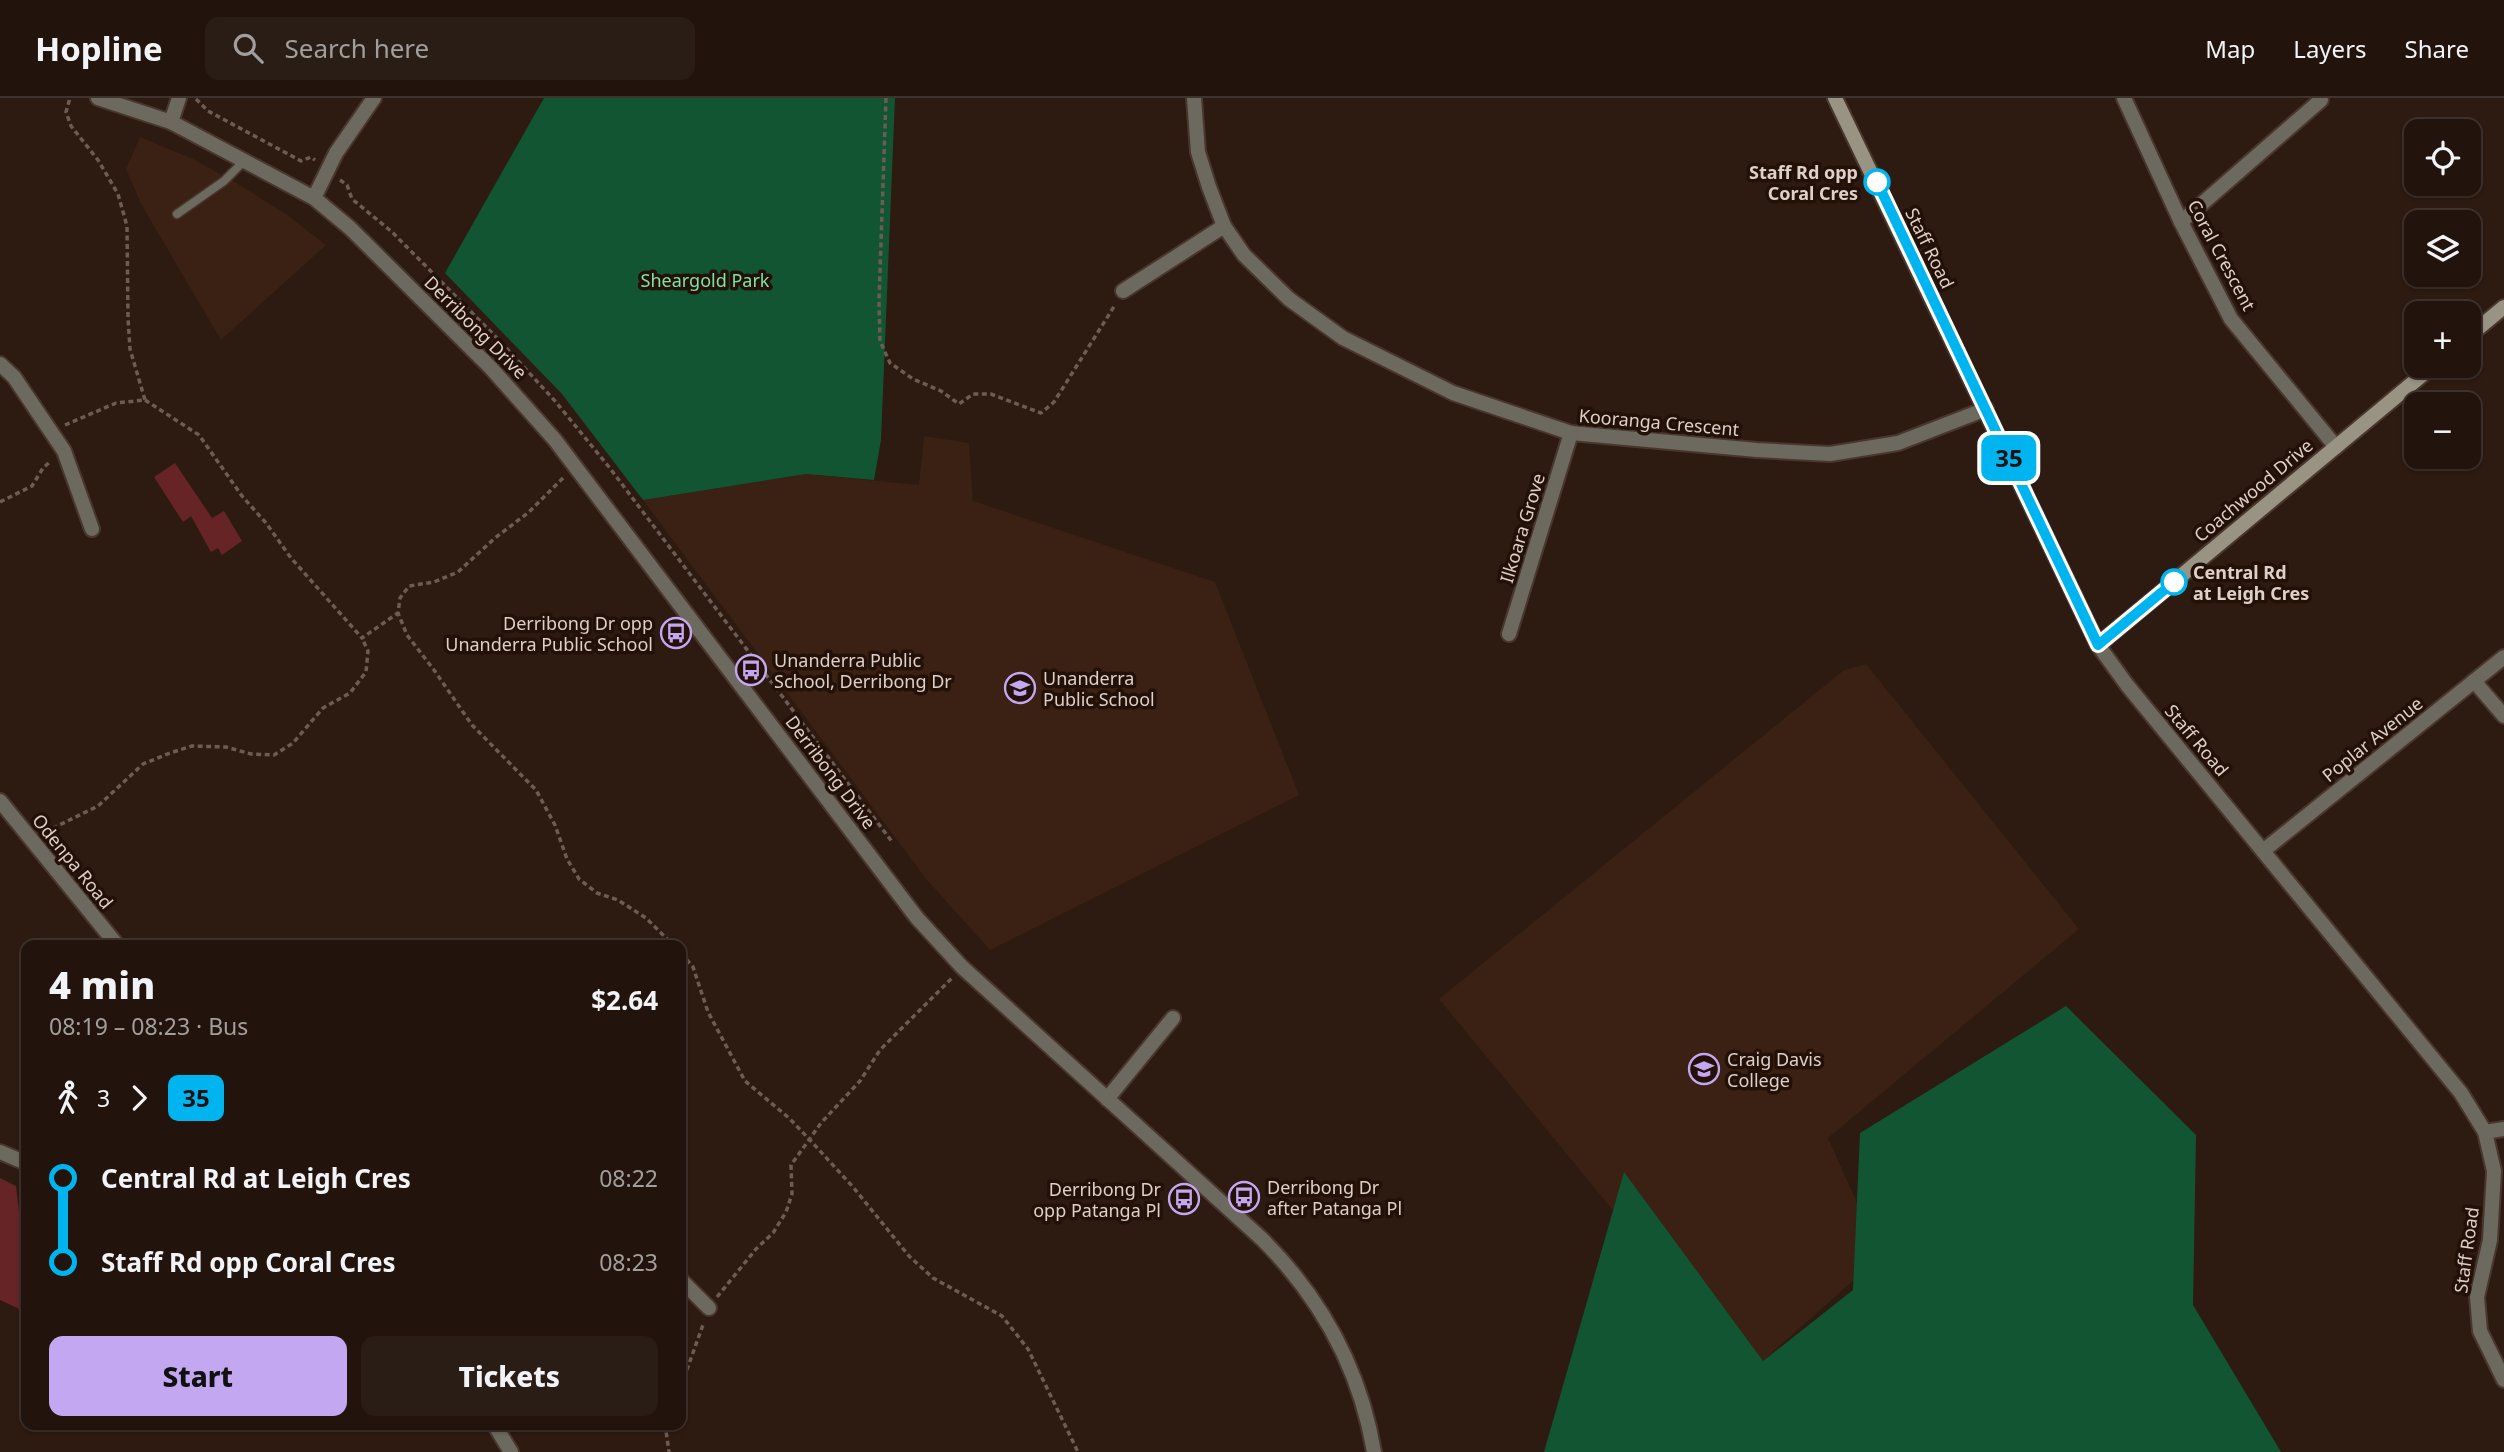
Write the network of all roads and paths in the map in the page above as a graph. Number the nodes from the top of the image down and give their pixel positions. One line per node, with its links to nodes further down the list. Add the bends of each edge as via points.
1 (70, 98): 21 (path, via 66,112 71,127 118,194 127,226 130,349)
2 (98, 98): 10 (street, Derribong Drive)
3 (179, 98): 10 (street)
4 (374, 98): 12 (street, via 336,153)
5 (886, 98): 16 (path, via 879,300 880,341 890,363 959,404 973,394 991,394 1041,413 1054,402)
6 (1194, 98): 15 (street, Kooranga Crescent, via 1198,152)
7 (1835, 98): 22 (street, Staff Road)
8 (2124, 98): 14 (street, Coral Crescent)
9 (2321, 100): 14 (street)
10 (171, 122): 11 (street, Derribong Drive)
11 (245, 160): 12 (street, Derribong Drive); 13 (lane)
12 (314, 198): 27 (street, Derribong Drive, via 491,368)
13 (177, 214)
14 (2181, 222): 25 (street, Coral Crescent, via 2231,319)
15 (1224, 226): 16 (street); 24 (street, Kooranga Crescent, via 1244,255 1289,299 1343,338 1454,393)
16 (1123, 291)
17 (2504, 307): 18 (street)
18 (2481, 326)
19 (0, 363): 23 (street)
20 (2419, 378): 25 (street, Coachwood Drive)
21 (145, 400): 23 (path, via 116,403); 32 (path, via 199,435 291,558)
22 (1986, 409): 24 (street, Kooranga Crescent, via 1898,443 1830,454); 33 (street, Staff Road)
23 (52, 433): 26 (street)
24 (1571, 433): 31 (street, Ilkoara Grove)
25 (2336, 447): 33 (street, Coachwood Drive)
26 (64, 451): 28 (path, via 43,468 32,486); 29 (street)
27 (574, 466): 30 (path, via 529,512 458,572 409,586 400,598); 43 (street, Derribong Drive, via 902,901)
28 (0, 502)
29 (92, 529)
30 (398, 613): 32 (path); 41 (path, via 407,635 472,725 536,790 579,879 646,918)
31 (1509, 634)
32 (362, 638): 38 (path, via 368,652 366,672 350,693 323,708 293,743 274,755 192,746 170,753 143,764 98,806 49,829)
33 (2098, 645): 39 (street, Staff Road)
34 (2504, 657): 35 (street, Poplar Avenue)
35 (2474, 681): 36 (street); 39 (street, Poplar Avenue)
36 (2504, 716)
37 (0, 801): 38 (street, Odenpa Road)
38 (33, 842): 40 (street, Odenpa Road)
39 (2263, 851): 47 (street, Staff Road, via 2462,1093)
40 (113, 940)
41 (668, 940)
42 (686, 959): 48 (path, via 708,1012 746,1081)
43 (962, 967): 45 (street, Derribong Drive); 48 (path, via 880,1050)
44 (1172, 1018): 45 (street)
45 (1107, 1099): 60 (street, Derribong Drive, via 1296,1275 1341,1347 1366,1412)
46 (2504, 1129): 47 (street)
47 (2485, 1132): 54 (street, Staff Road, via 2494,1171 2490,1240 2477,1297 2480,1331)
48 (810, 1140): 52 (path, via 791,1165 792,1194 774,1233); 59 (path, via 909,1256 933,1278 1002,1316 1028,1349)
49 (0, 1152): 50 (street)
50 (21, 1161)
51 (686, 1285): 52 (street)
52 (709, 1308): 53 (path)
53 (686, 1371)
54 (2504, 1380)
55 (498, 1430): 57 (street)
56 (666, 1430): 58 (path)
57 (511, 1452)
58 (669, 1452)
59 (1078, 1452)
60 (1374, 1452)

